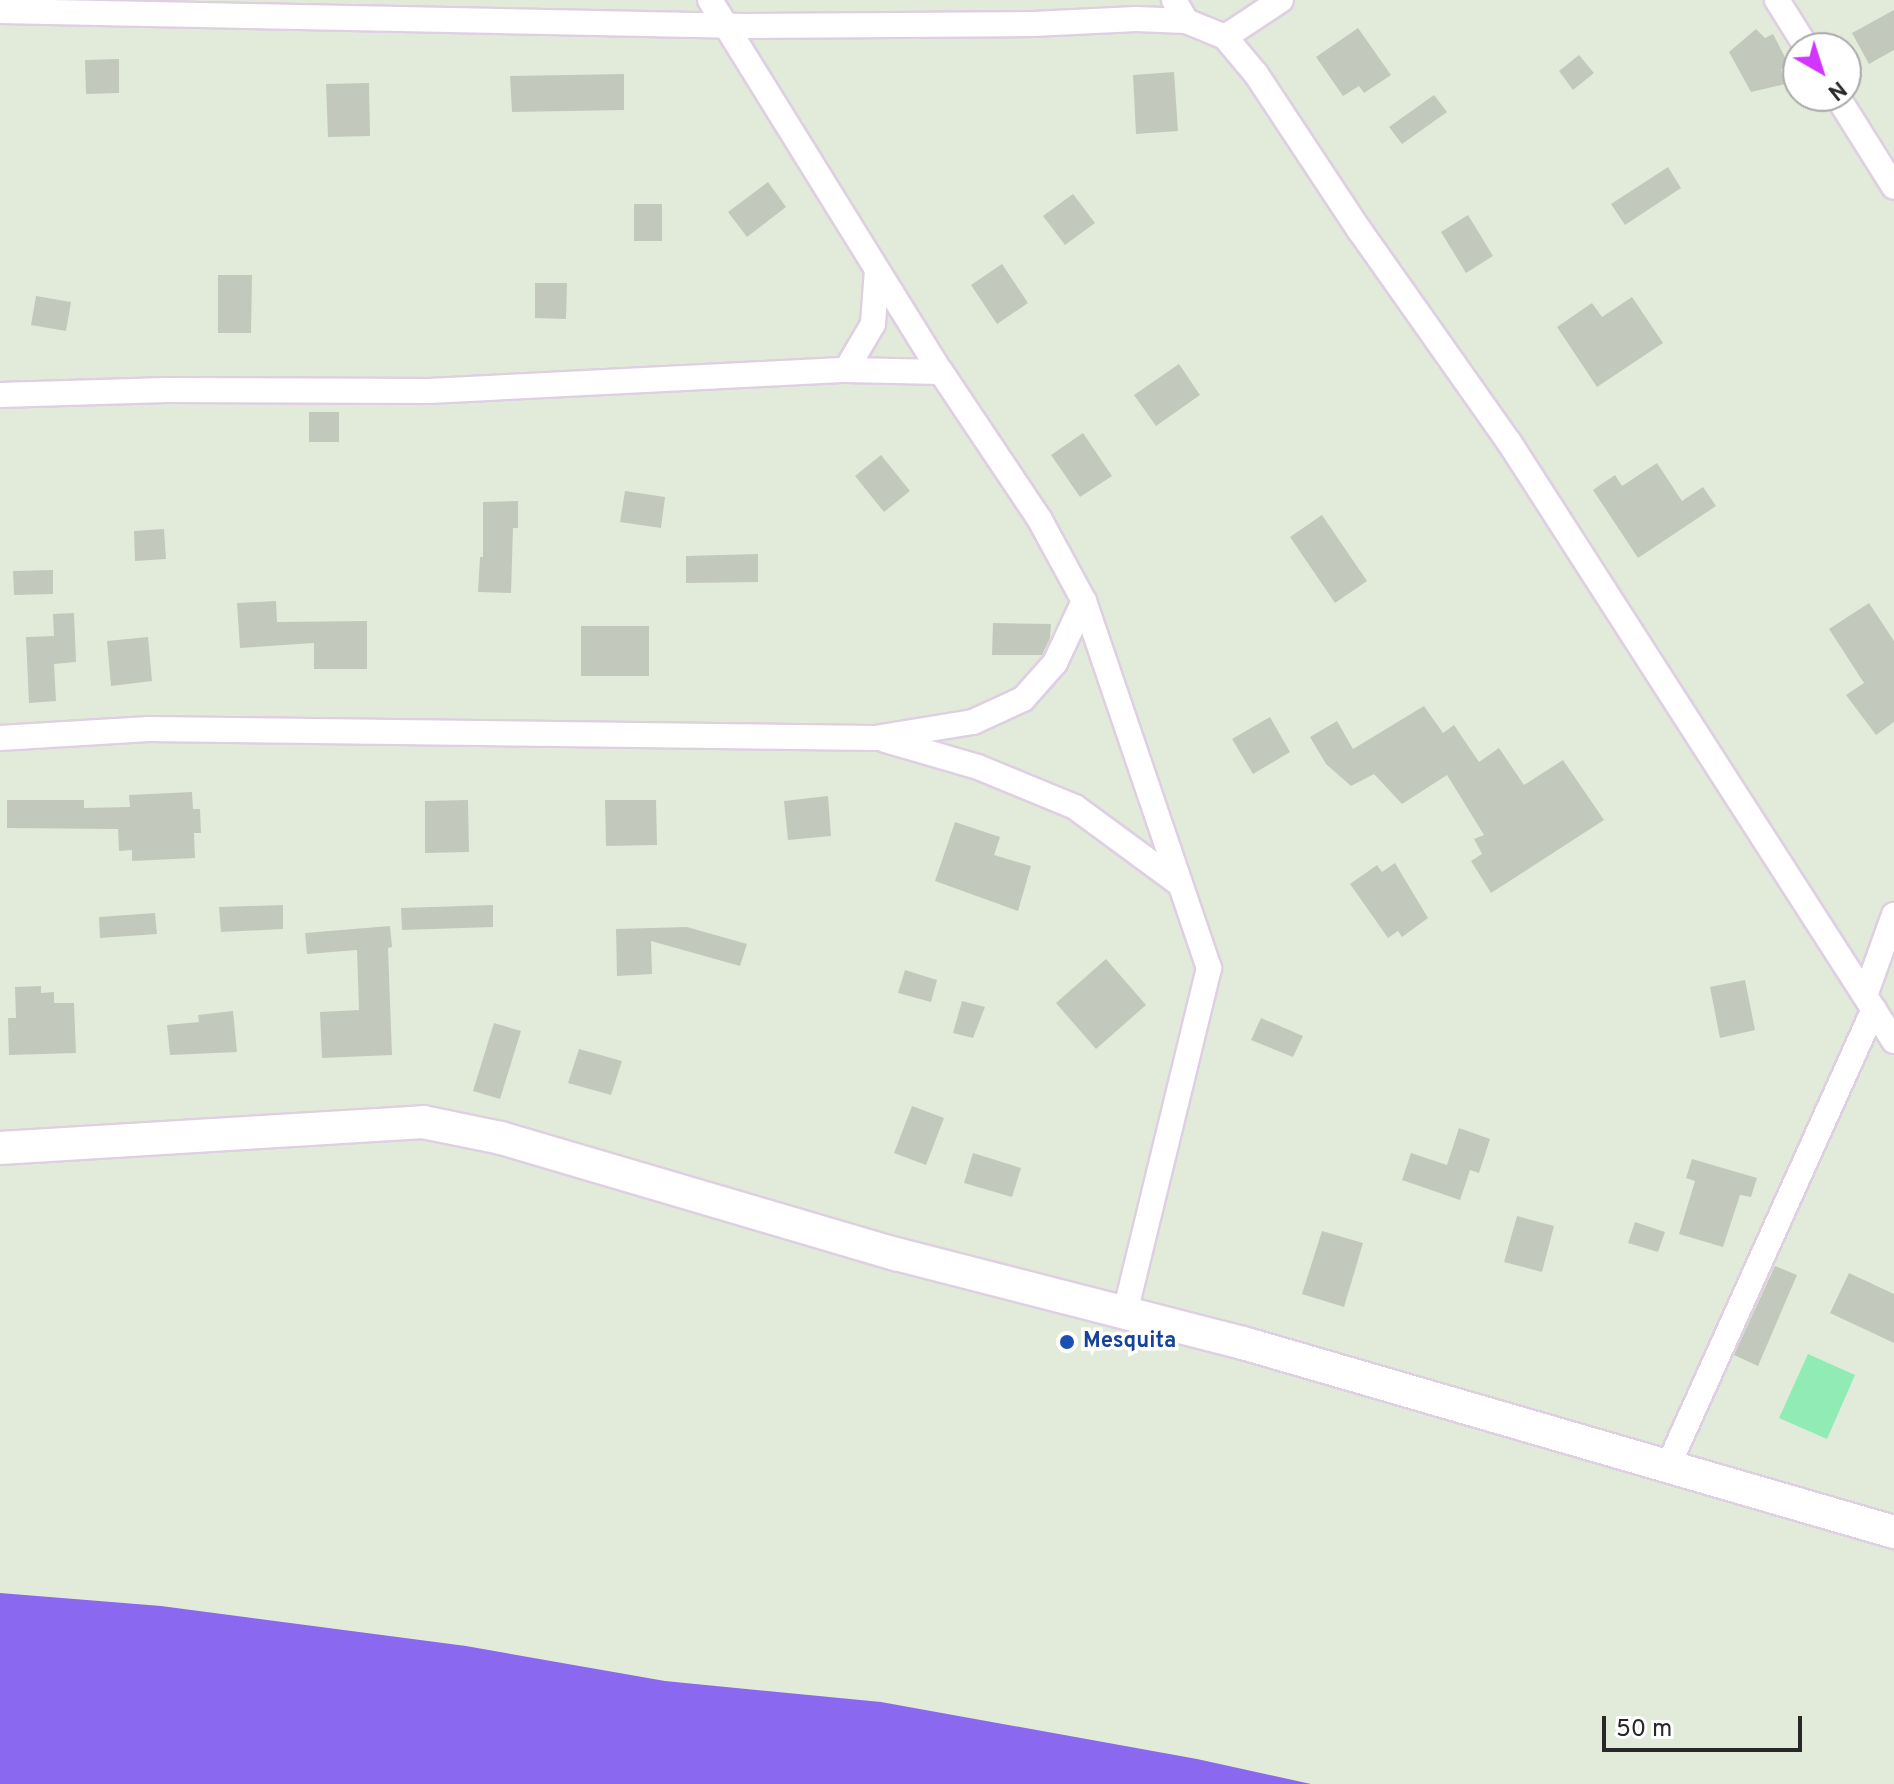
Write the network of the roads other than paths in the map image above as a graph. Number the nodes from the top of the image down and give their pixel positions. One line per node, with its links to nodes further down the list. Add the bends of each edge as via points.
1 (710, 0): 6 (street)
2 (1281, 0): 8 (street)
3 (1777, 0): 7 (street)
4 (1180, 10): 6 (street); 8 (street)
5 (0, 11): 6 (street)
6 (725, 25): 11 (street)
7 (1797, 32)
8 (1225, 37): 20 (street, via 1256,74 1509,442)
9 (1847, 112): 10 (street)
10 (1894, 187)
11 (877, 270): 12 (street, via 873,324); 13 (street)
12 (846, 370): 13 (street); 14 (street, via 429,391)
13 (941, 372): 15 (street, via 1040,520)
14 (0, 395)
15 (1084, 601): 17 (street, via 1055,663 1023,699 973,722); 18 (street)
16 (0, 738): 17 (street, via 149,729)
17 (875, 738): 18 (street, via 978,767 1075,807)
18 (1177, 882): 23 (street, via 1209,968)
19 (1894, 915): 20 (street)
20 (1870, 1001): 21 (street); 24 (street)
21 (1894, 1041)
22 (0, 1148): 23 (street, via 423,1122 501,1138 896,1254)
23 (1125, 1312): 24 (street)
24 (1668, 1466): 25 (street)
25 (1894, 1532)

